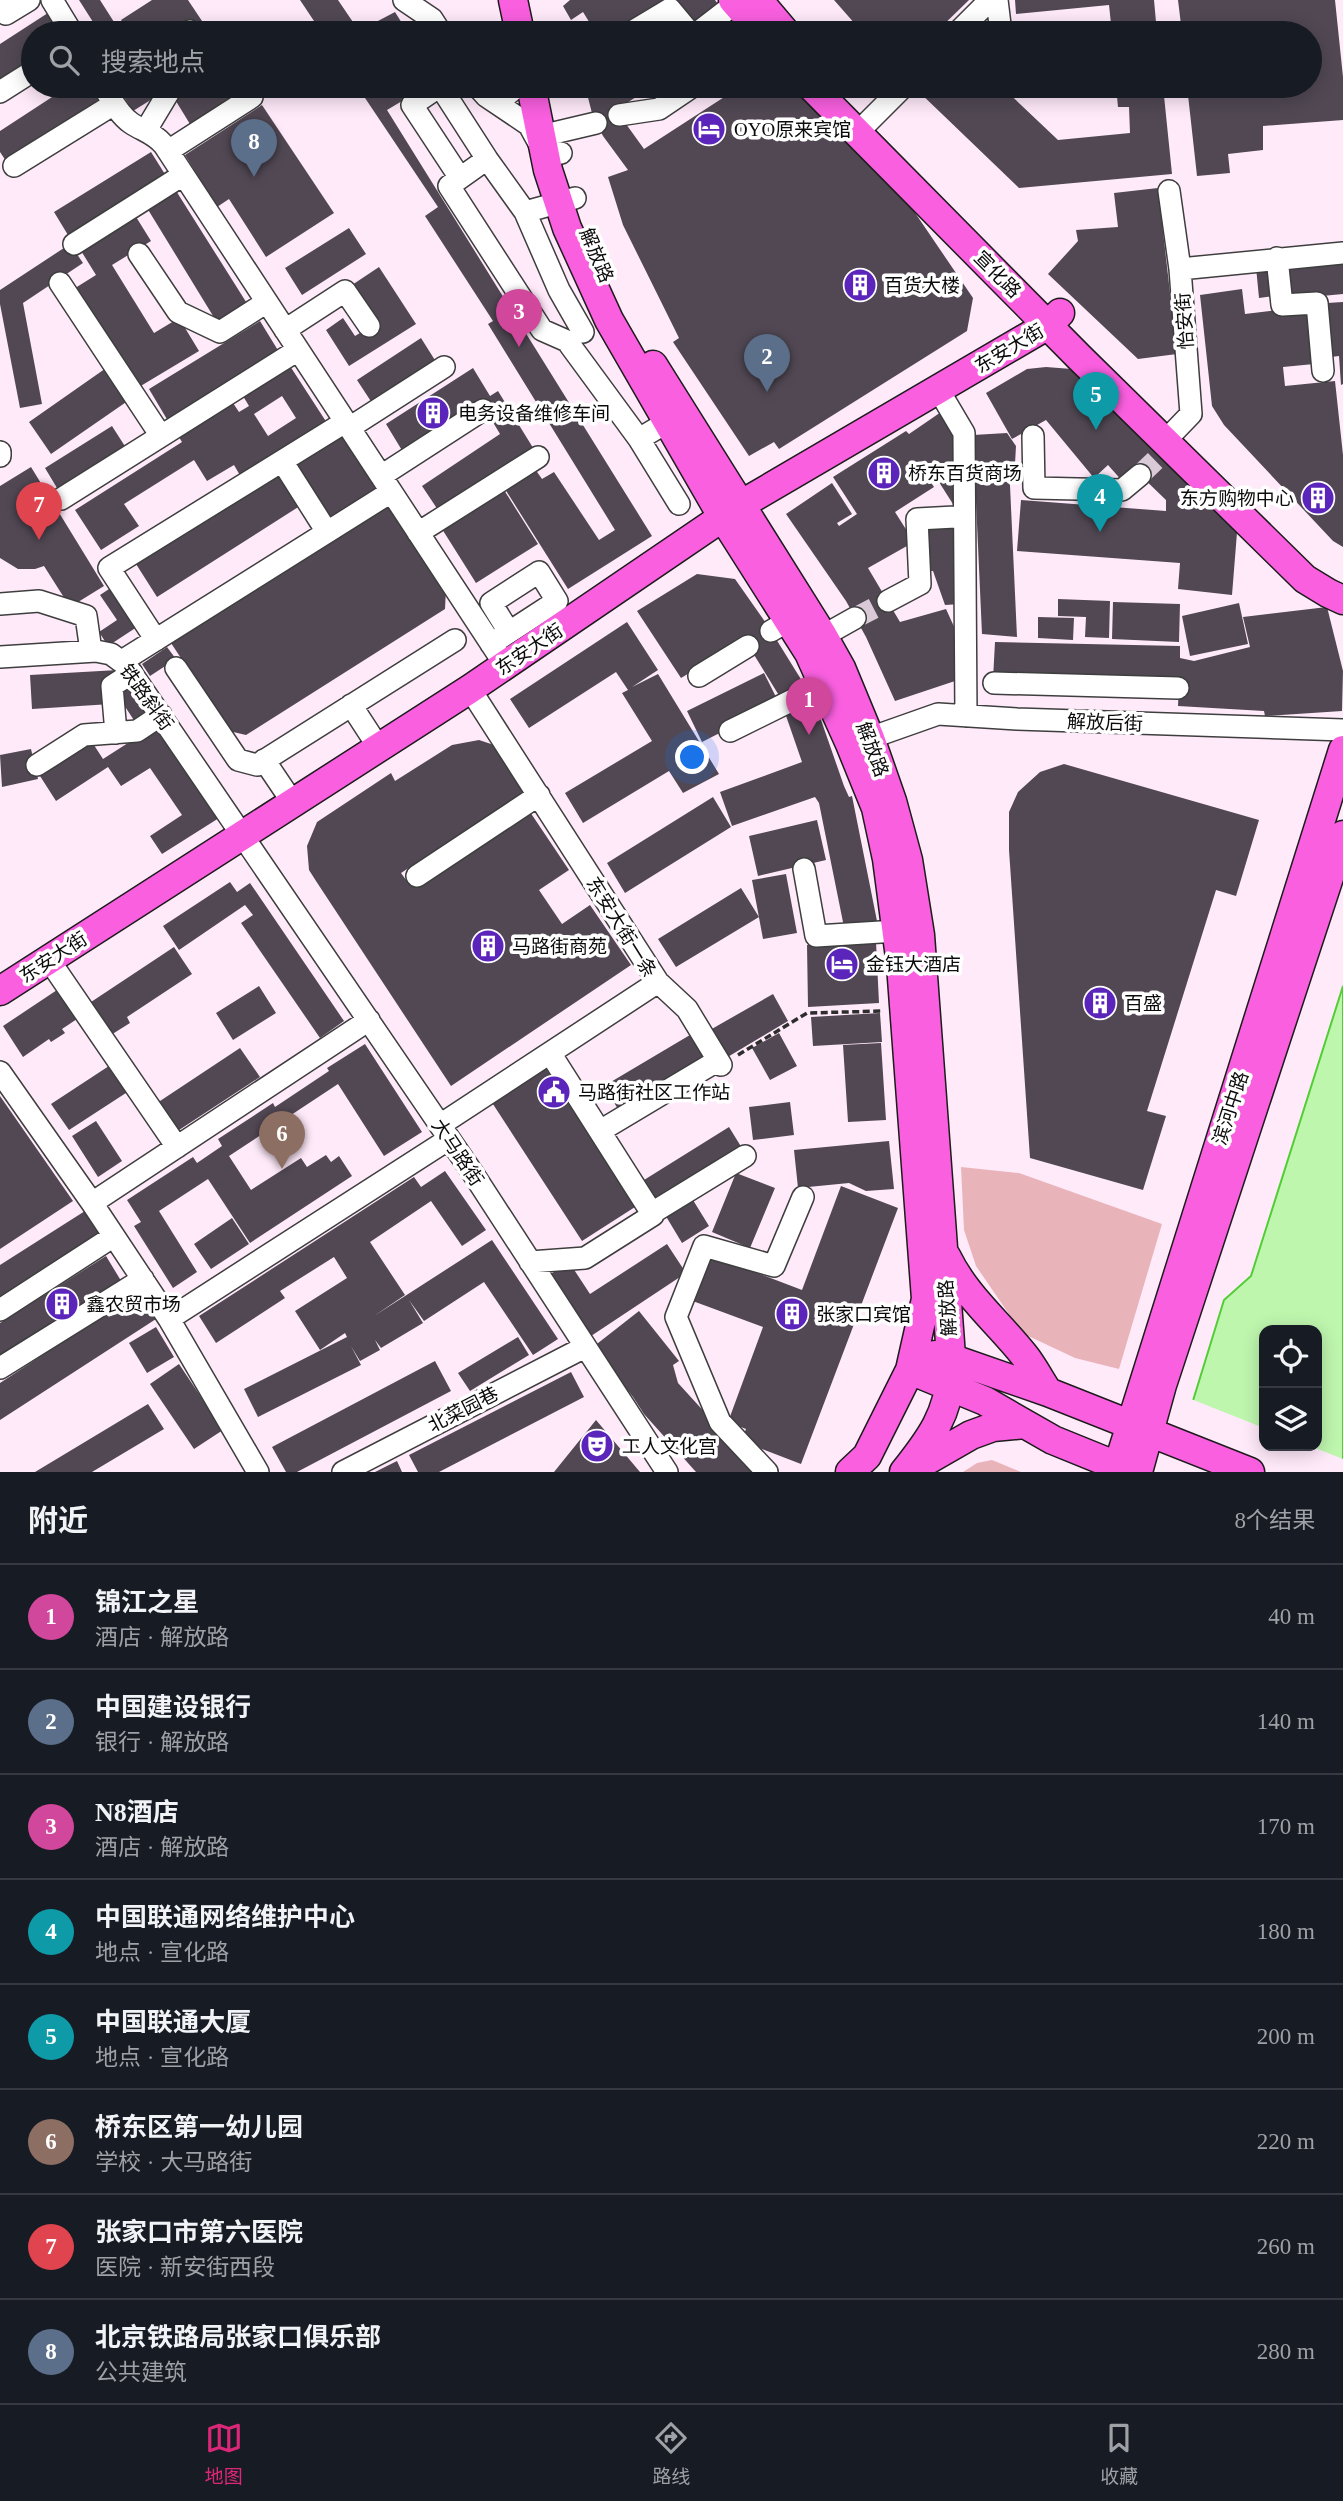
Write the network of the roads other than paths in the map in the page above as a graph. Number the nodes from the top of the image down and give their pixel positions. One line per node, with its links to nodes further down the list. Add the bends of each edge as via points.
1 (29, 0): 8 (street, via 6,14)
2 (52, 0): 10 (street)
3 (404, 0): 11 (street)
4 (513, 0): 12 (main road)
5 (533, 0): 13 (main road)
6 (990, 0): 17 (street)
7 (997, 0): 18 (street)
8 (0, 4)
9 (757, 16): 16 (street)
10 (65, 21)
11 (433, 21)
12 (517, 21)
13 (537, 21)
14 (650, 21): 15 (street, via 670,9)
15 (680, 21)
16 (739, 21)
17 (969, 21)
18 (1000, 21)
19 (21, 79): 20 (street)
20 (0, 92)
21 (105, 98): 41 (street)
22 (111, 98): 37 (street, via 131,123)
23 (165, 98): 37 (street)
24 (251, 98): 39 (street)
25 (422, 98): 43 (street, via 412,105)
26 (448, 98): 40 (street)
27 (493, 98): 38 (street)
28 (535, 98): 38 (main road, 解放路)
29 (549, 98): 38 (main road, 解放路)
30 (675, 98): 34 (street, via 659,109)
31 (827, 98): 36 (main road, 宣化路)
32 (845, 98): 36 (main road, 宣化路)
33 (892, 98): 36 (street)
34 (619, 115)
35 (596, 123): 38 (street)
36 (864, 126): 55 (main road, 宣化路)
37 (146, 130): 39 (street)
38 (551, 145): 45 (main road, 解放路)
39 (167, 151): 42 (street)
40 (487, 159): 43 (street); 46 (street)
41 (14, 166)
42 (183, 175): 47 (street); 53 (street)
43 (460, 178): 58 (street, via 449,186 542,330)
44 (1170, 191): 51 (street, 怡安街)
45 (567, 200): 46 (street); 54 (main road, 解放路, via 567,228)
46 (525, 212): 58 (street)
47 (74, 244)
48 (1343, 253): 50 (street)
49 (139, 254): 53 (street, via 178,312 220,332)
50 (1277, 258): 51 (street); 61 (street, via 1282,305 1317,303)
51 (1181, 269): 69 (street, 怡安街, via 1191,414)
52 (60, 284): 66 (street)
53 (267, 302): 57 (street)
54 (616, 317): 58 (street); 64 (main road, 解放路)
55 (1054, 319): 62 (main road, 东安大街); 69 (main road, 宣化路)
56 (369, 326): 57 (street, via 345,291)
57 (285, 330): 59 (street)
58 (575, 337): 68 (street)
59 (298, 350): 65 (street); 66 (street)
60 (444, 367): 65 (street)
61 (1323, 371)
62 (938, 389): 76 (main road, 东安大街); 103 (street, via 964,433)
63 (483, 410): 73 (street)
64 (675, 418): 68 (street); 76 (main road, 解放路)
65 (347, 425): 71 (street); 73 (street)
66 (161, 436): 74 (street)
67 (1032, 436): 72 (street, via 1034,488 1122,490)
68 (639, 439): 75 (street)
69 (1169, 442): 80 (main road, 宣化路, via 1322,570); 81 (main road, 宣化路, via 1305,579)
70 (538, 457): 79 (street)
71 (282, 461): 78 (street); 87 (street, via 109,568)
72 (1140, 475)
73 (386, 484): 78 (street); 79 (street)
74 (61, 499)
75 (679, 504)
76 (732, 510): 86 (main road, 解放路); 91 (main road, 东安大街); 98 (main road, 解放路, via 780,626 808,653)
77 (954, 517): 82 (street, via 917,519 920,584)
78 (327, 532): 87 (street)
79 (418, 533): 91 (street)
80 (1343, 581)
81 (1343, 600)
82 (888, 601)
83 (0, 604): 90 (street, via 39,601 86,616)
84 (855, 618): 86 (street)
85 (509, 632): 91 (street)
86 (823, 636): 108 (main road, 解放路)
87 (156, 640): 93 (street)
88 (455, 640): 101 (street)
89 (748, 646): 95 (street)
90 (91, 651): 92 (street, 铁路斜街); 93 (street, 铁路斜街, via 104,652)
91 (498, 655): 100 (main road, 东安大街)
92 (0, 657)
93 (127, 667): 102 (street, 铁路斜街); 107 (street, via 112,686)
94 (176, 668): 111 (street, via 238,760 257,765)
95 (699, 676)
96 (994, 683): 97 (street)
97 (1017, 684): 99 (street); 104 (street)
98 (823, 685): 106 (street); 119 (main road, 解放路, via 876,808)
99 (1178, 688)
100 (470, 689): 109 (main road, 东安大街); 113 (street, 东安大街一条)
101 (351, 705): 109 (street); 111 (street)
102 (161, 715): 107 (street, via 137,731); 115 (street, 铁路斜街)
103 (966, 716): 104 (street, 解放后街); 108 (street, 解放后街, via 938,714)
104 (1017, 719): 105 (street, 解放后街)
105 (1343, 730)
106 (730, 731)
107 (116, 733): 112 (street, via 84,735)
108 (870, 738): 134 (main road, 解放路, via 908,860 920,934)
109 (379, 748): 114 (main road, 东安大街)
110 (1343, 750): 146 (main road, 滨河中路)
111 (264, 760): 114 (street)
112 (37, 765)
113 (539, 795): 118 (street); 121 (street, 东安大街一条)
114 (293, 803): 115 (main road, 东安大街)
115 (244, 835): 120 (main road, 东安大街); 123 (street, 大马路街)
116 (1343, 835): 146 (main road, 滨河中路, via 1167,1372)
117 (804, 869): 119 (street, via 816,936)
118 (417, 876)
119 (897, 931): 134 (main road, 解放路)
120 (49, 960): 122 (main road, 东安大街); 128 (street)
121 (658, 982): 124 (street, 东安大街一条); 126 (street, via 687,1009 716,1065)
122 (0, 991)
123 (369, 1020): 127 (street, 大马路街); 128 (street)
124 (550, 1053): 126 (street); 127 (street, 东安大街一条)
125 (0, 1072): 131 (street)
126 (600, 1131): 132 (street)
127 (444, 1132): 135 (street, 大马路街); 138 (street, 东安大街一条)
128 (177, 1147): 131 (street)
129 (745, 1156): 132 (street)
130 (803, 1197): 152 (street, via 774,1266 704,1246 676,1317 720,1422)
131 (92, 1203): 133 (street)
132 (652, 1213): 135 (street, via 585,1258)
133 (114, 1237): 136 (street); 137 (street)
134 (932, 1249): 140 (main road, 解放路); 141 (main road); 144 (main road, via 1025,1356)
135 (530, 1262): 139 (street, 大马路街)
136 (143, 1279): 138 (street); 142 (street)
137 (0, 1310)
138 (169, 1320): 149 (street)
139 (585, 1347): 150 (street, 北菜园巷); 151 (street, 大马路街)
140 (950, 1358): 141 (main road); 143 (main road, 解放路); 144 (main road)
141 (912, 1361): 143 (main road); 147 (main road)
142 (0, 1368)
143 (950, 1388): 145 (main road); 153 (main road, 解放路, via 944,1412)
144 (1048, 1392): 146 (main road)
145 (1025, 1424): 148 (main road); 153 (main road, via 971,1435)
146 (1152, 1434): 148 (main road, 滨河中路); 154 (main road)
147 (859, 1464)
148 (1126, 1471)
149 (258, 1472)
150 (342, 1472)
151 (667, 1472)
152 (766, 1472)
153 (905, 1472)
154 (1250, 1472)

